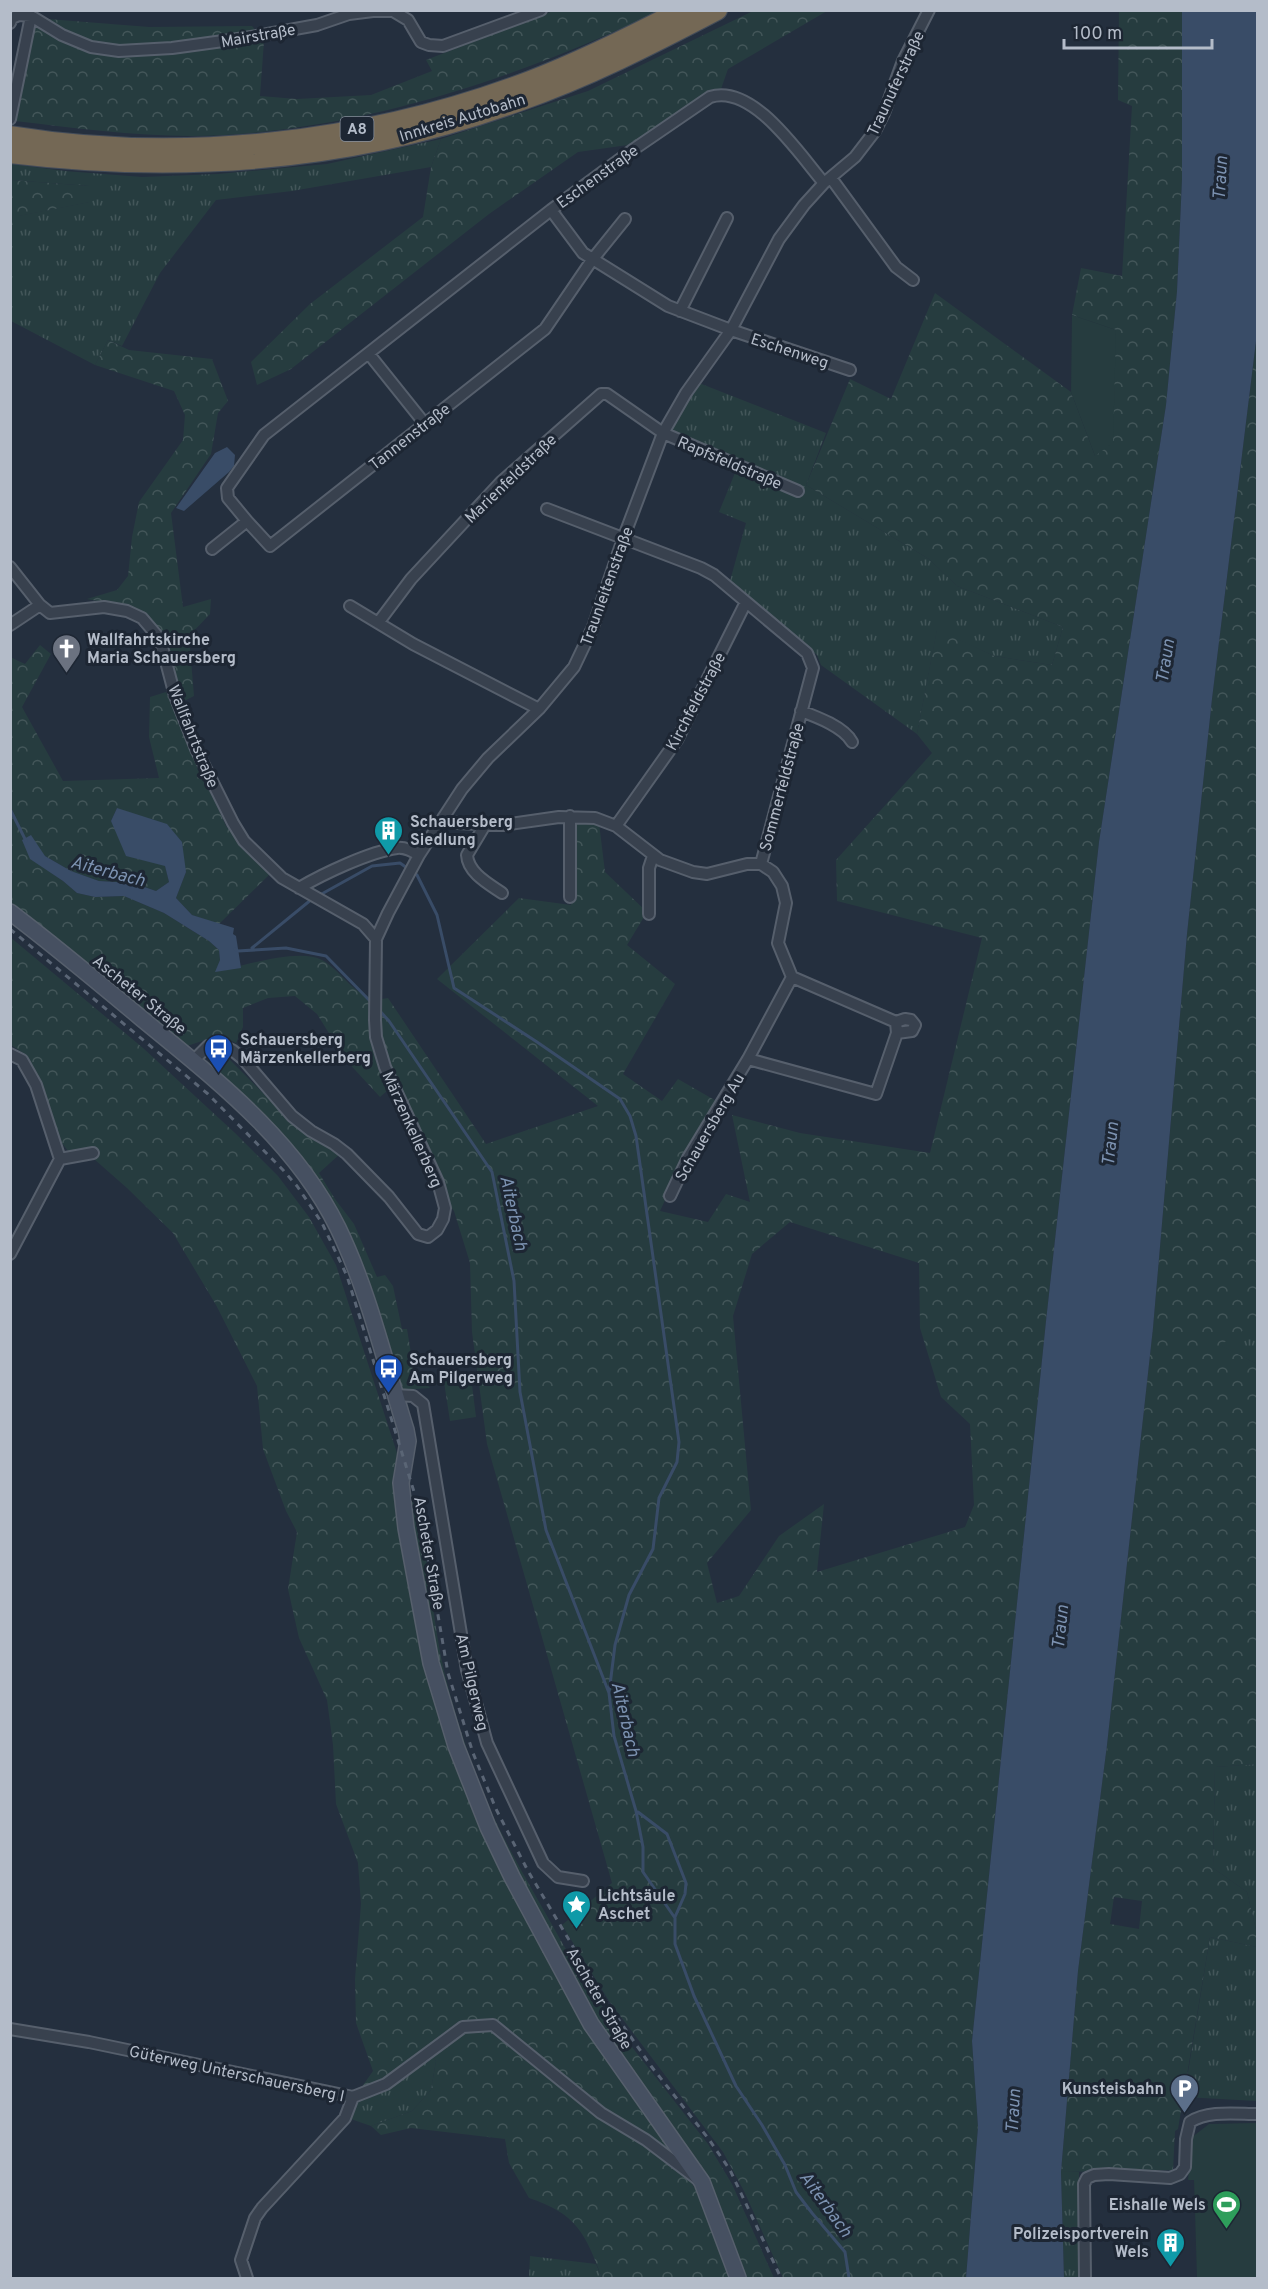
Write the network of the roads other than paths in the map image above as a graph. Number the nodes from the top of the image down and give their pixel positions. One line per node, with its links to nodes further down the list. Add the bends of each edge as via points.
1 (541, 10): 5 (street, Mairstraße, via 443,46 421,42 402,14 373,10 245,38 119,51 91,47)
2 (682, 10): 8 (highway, Innkreis Autobahn / A8, via 529,81 447,108 357,129 266,142 178,147 98,146)
3 (717, 10): 9 (highway, Innkreis Autobahn / A8, via 605,67 519,101 443,126 370,143 274,158 200,163 106,162)
4 (929, 10): 10 (street, Traunuferstraße, via 875,131 855,158)
5 (31, 16): 6 (street, via 19,15); 7 (street)
6 (10, 23)
7 (10, 119)
8 (10, 136)
9 (10, 153)
10 (828, 180): 11 (street, Eschenstraße, via 753,105 721,94 696,106); 15 (street, via 896,267); 17 (street, Traunleitenstraße, via 779,239)
11 (550, 210): 14 (street); 18 (street, Eschenstraße)
12 (727, 218): 16 (street)
13 (625, 219): 14 (street, Tannenstraße)
14 (592, 260): 16 (street); 20 (street, Tannenstraße, via 545,329)
15 (913, 280)
16 (680, 311): 17 (street)
17 (731, 330): 19 (street, Eschenweg); 21 (street, Traunleitenstraße)
18 (369, 354): 20 (street); 24 (street, Eschenstraße, via 264,435 227,488 228,498)
19 (850, 370)
20 (425, 423): 24 (street, Tannenstraße, via 270,546)
21 (663, 433): 22 (street, Rapfsfeldstraße); 25 (street, Traunleitenstraße); 31 (street, Marienfeldstraße, via 607,394 601,394 501,482 411,579)
22 (798, 491)
23 (547, 509): 25 (street, Sommerfeldstraße)
24 (247, 521): 26 (street)
25 (623, 539): 28 (street, Sommerfeldstraße, via 701,568); 33 (street, Traunleitenstraße, via 584,648 561,685)
26 (212, 549)
27 (10, 567): 29 (street)
28 (746, 602): 34 (street, Sommerfeldstraße, via 807,653 813,668); 39 (street, Kirchfeldstraße, via 677,740)
29 (40, 605): 32 (street); 43 (street, Wallfahrtstraße, via 50,613 90,607 127,611 142,618 160,639 175,696 232,823 266,864)
30 (350, 606): 31 (street)
31 (378, 623): 33 (street)
32 (10, 625)
33 (539, 709): 37 (street, Traunleitenstraße, via 488,758)
34 (801, 711): 35 (street, Sommerfeldstraße, via 848,736); 42 (street, Sommerfeldstraße)
35 (852, 742)
36 (570, 816): 38 (street); 39 (street, via 595,818); 45 (street)
37 (443, 818): 38 (street); 41 (street, Traunleitenstraße)
38 (485, 825): 44 (street, via 467,860 475,873)
39 (616, 826): 40 (street)
40 (653, 856): 42 (street, via 700,873); 47 (street, via 649,868)
41 (417, 859): 43 (street, via 406,849 398,848 364,859); 48 (street, Traunleitenstraße)
42 (761, 864): 49 (street, via 773,872 782,886 786,903 778,943)
43 (303, 890): 48 (street, Wallfahrtstraße, via 363,924)
44 (502, 893)
45 (570, 897)
46 (10, 912): 53 (main road, Ascheter Straße)
47 (649, 914)
48 (376, 939): 50 (street, Traunleitenstraße)
49 (792, 977): 52 (street, Schauersberg Au); 52 (street, Schauersberg Au, via 897,1027 876,1094)
50 (375, 1020): 53 (street, Märzenkellerberg, via 385,1067 438,1182 445,1208 437,1230 428,1237 418,1234 347,1154 292,1116 232,1050 221,1045 208,1046)
51 (10, 1054): 55 (street, via 22,1060 36,1085)
52 (748, 1059): 56 (street, Schauersberg Au, via 688,1158)
53 (193, 1061): 58 (main road, Ascheter Straße, via 284,1147 323,1200 353,1260)
54 (93, 1153): 55 (street)
55 (59, 1161): 57 (street)
56 (670, 1196)
57 (10, 1254)
58 (395, 1395): 59 (street, Am Pilgerweg, via 413,1396 423,1404 467,1670 487,1743 543,1863 558,1877); 63 (main road, Ascheter Straße, via 408,1441 400,1483 406,1528 431,1663 456,1746 512,1877 591,2025)
59 (583, 1881)
60 (10, 2029): 61 (street, Güterweg Unterschauersberg I)
61 (353, 2097): 63 (street, via 386,2084 463,2027 493,2025 601,2113 646,2140); 64 (street, Güterweg Unterschauersberg I, via 345,2118 255,2218 241,2260)
62 (1257, 2114): 66 (street, via 1206,2115 1190,2122 1185,2167 1170,2178 1109,2174 1087,2178)
63 (702, 2182): 65 (main road, Ascheter Straße)
64 (247, 2278)
65 (738, 2278)
66 (1085, 2278)

